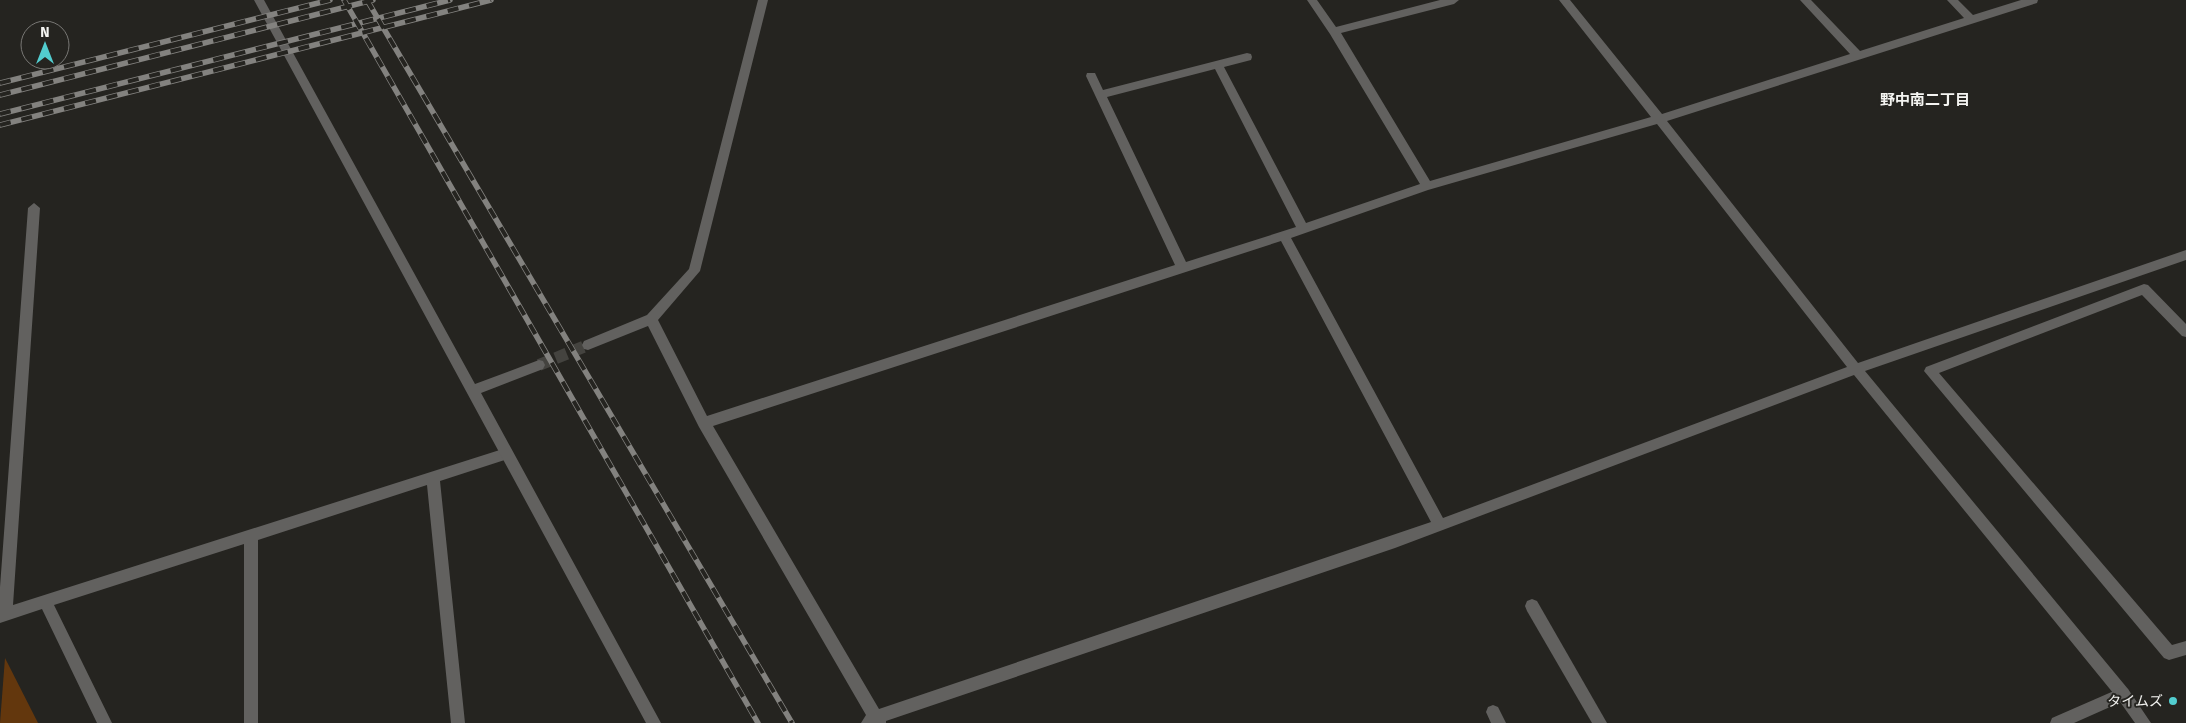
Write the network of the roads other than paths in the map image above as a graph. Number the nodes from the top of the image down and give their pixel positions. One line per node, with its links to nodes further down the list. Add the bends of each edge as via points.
1 (259, 0): 28 (street)
2 (763, 0): 23 (street, via 694,271)
3 (1312, 0): 10 (street)
4 (1454, 0): 10 (street)
5 (1564, 0): 16 (street)
6 (1805, 0): 11 (street)
7 (1952, 0): 9 (street)
8 (2033, 0): 9 (street)
9 (1972, 20): 11 (street)
10 (1334, 31): 17 (street)
11 (1858, 56): 16 (street)
12 (1247, 57): 13 (street)
13 (1218, 65): 15 (street); 19 (street)
14 (1091, 76): 15 (street)
15 (1100, 95): 22 (street)
16 (1659, 119): 17 (street); 27 (street)
17 (1427, 186): 19 (street)
18 (34, 208): 36 (street)
19 (1303, 229): 20 (street)
20 (1284, 235): 22 (street); 32 (street)
21 (2186, 255): 27 (street, via 2118,276)
22 (1182, 267): 29 (street)
23 (651, 319): 25 (street); 29 (street)
24 (2186, 332): 37 (street, via 2144,289 1930,371 2169,653)
25 (588, 345)
26 (539, 365): 28 (street)
27 (1856, 370): 32 (street); 38 (street)
28 (472, 391): 30 (street)
29 (704, 423): 39 (street)
30 (506, 454): 31 (street); 43 (street)
31 (433, 477): 33 (street); 42 (street)
32 (1440, 525): 39 (street)
33 (251, 535): 34 (street); 41 (street)
34 (45, 601): 36 (street); 40 (street)
35 (1532, 606): 44 (street)
36 (2, 615)
37 (2186, 648)
38 (2123, 694): 45 (street); 46 (street)
39 (874, 721)
40 (105, 723)
41 (251, 723)
42 (458, 723)
43 (654, 723)
44 (1600, 723)
45 (2057, 723)
46 (2144, 723)

